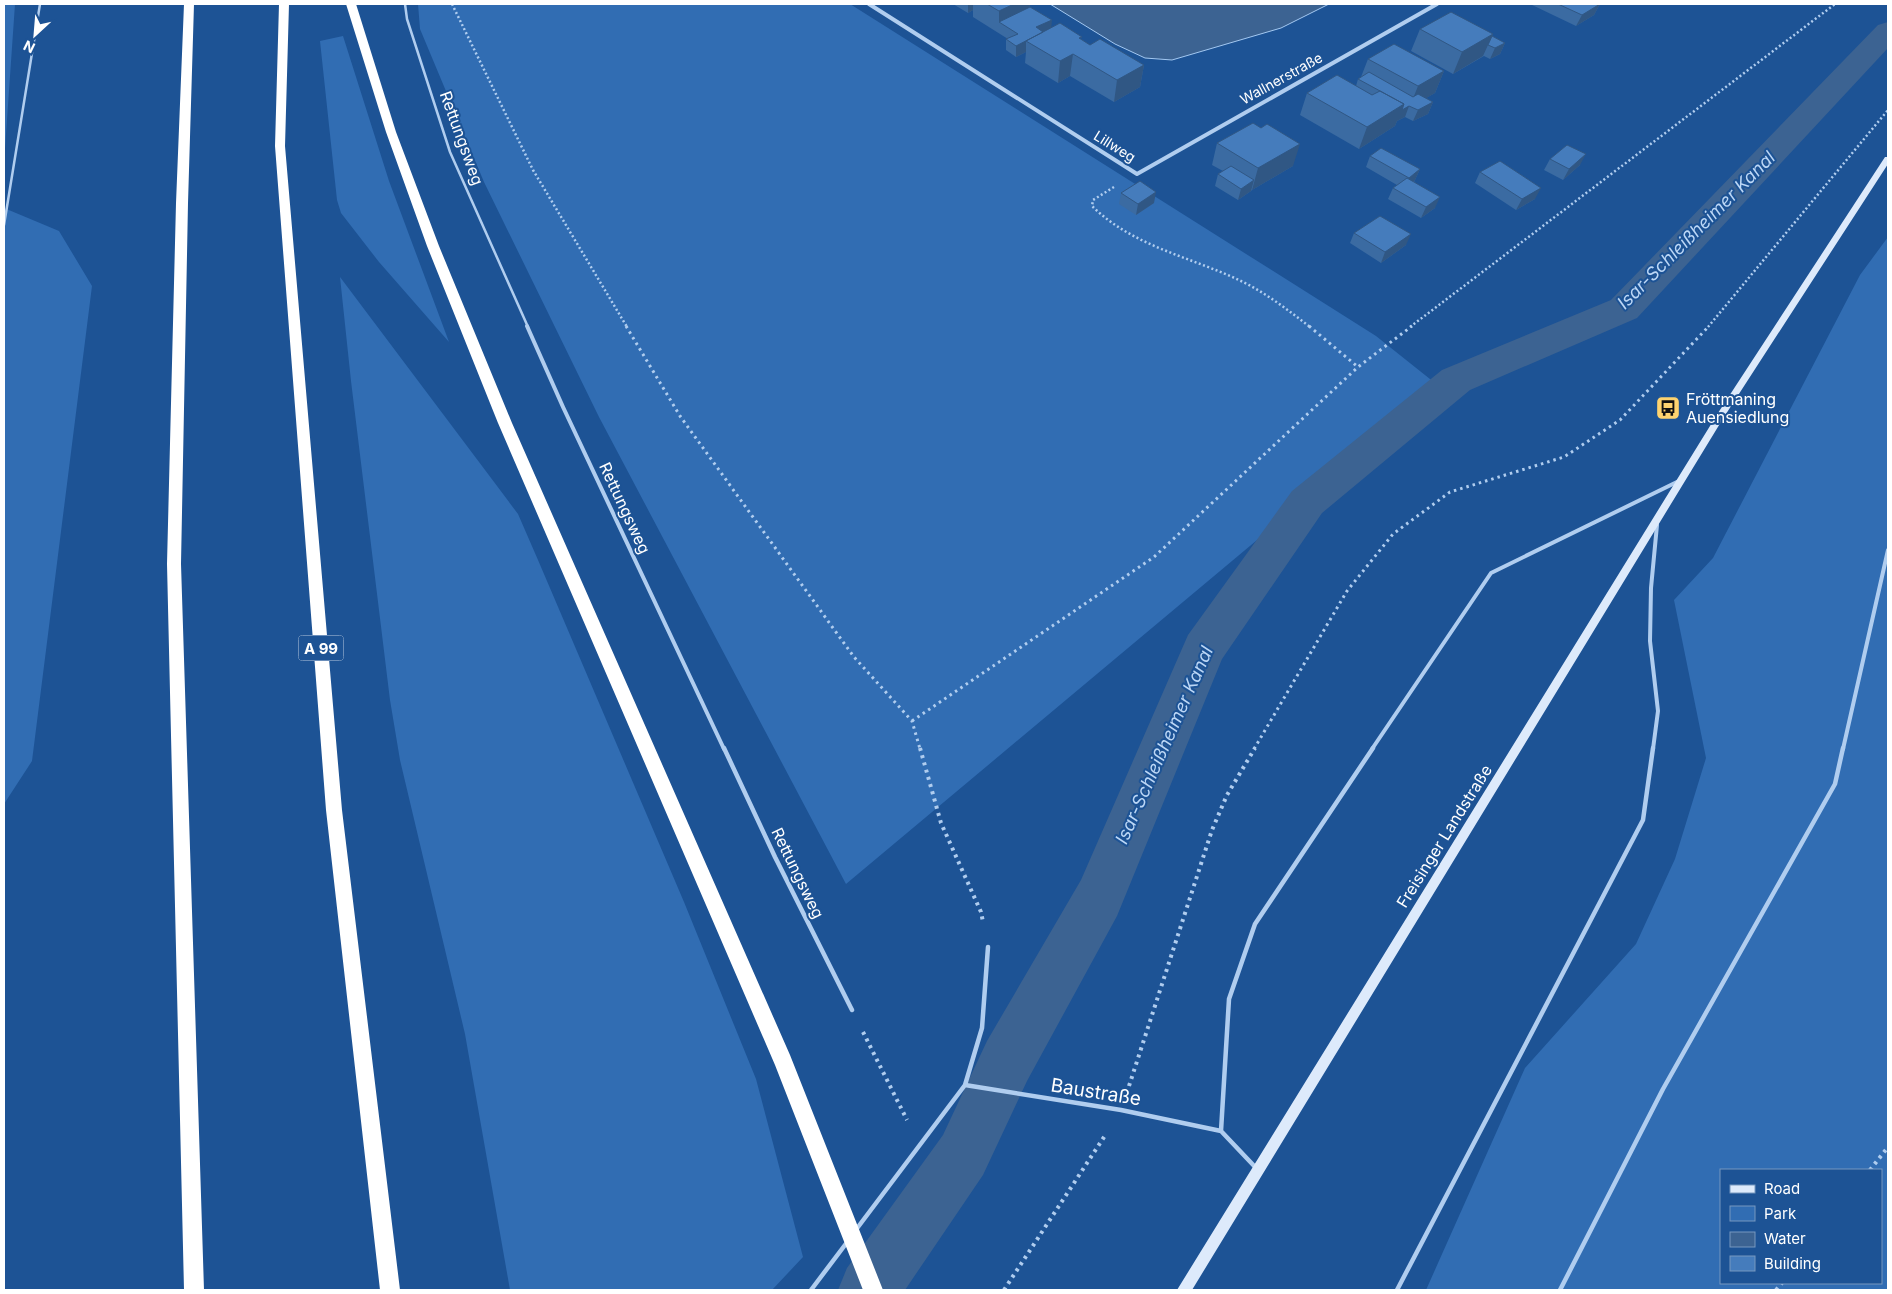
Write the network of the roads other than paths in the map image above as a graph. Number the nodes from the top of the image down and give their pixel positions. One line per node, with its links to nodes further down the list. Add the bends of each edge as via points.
1 (40, 4): 10 (lane)
2 (190, 4): 19 (highway, via 174,564)
3 (284, 4): 20 (highway, A 99, via 280,146 334,810)
4 (351, 4): 22 (highway, via 391,132 433,246 528,477 783,1062)
5 (405, 4): 15 (lane, Rettungsweg, via 450,152 555,389 775,857)
6 (869, 4): 9 (street, Lillweg)
7 (1437, 4): 9 (street, Wallnerstraße)
8 (1888, 159): 11 (main road, Freisinger Landstraße, via 1768,339)
9 (1136, 174)
10 (4, 225)
11 (1683, 479): 12 (main road, Freisinger Landstraße); 17 (lane, via 1492,574 1255,924 1229,999)
12 (1657, 520): 18 (main road, Freisinger Landstraße); 24 (lane, via 1650,641 1658,711 1643,820)
13 (1888, 550): 25 (lane, via 1835,784 1664,1088)
14 (988, 947): 16 (lane, via 982,1028)
15 (852, 1010)
16 (965, 1085): 17 (lane, Baustraße, via 1121,1110); 21 (lane)
17 (1221, 1131): 18 (lane)
18 (1257, 1170): 23 (main road, Freisinger Landstraße)
19 (194, 1290)
20 (390, 1290)
21 (811, 1290)
22 (873, 1290)
23 (1184, 1290)
24 (1397, 1290)
25 (1560, 1290)

